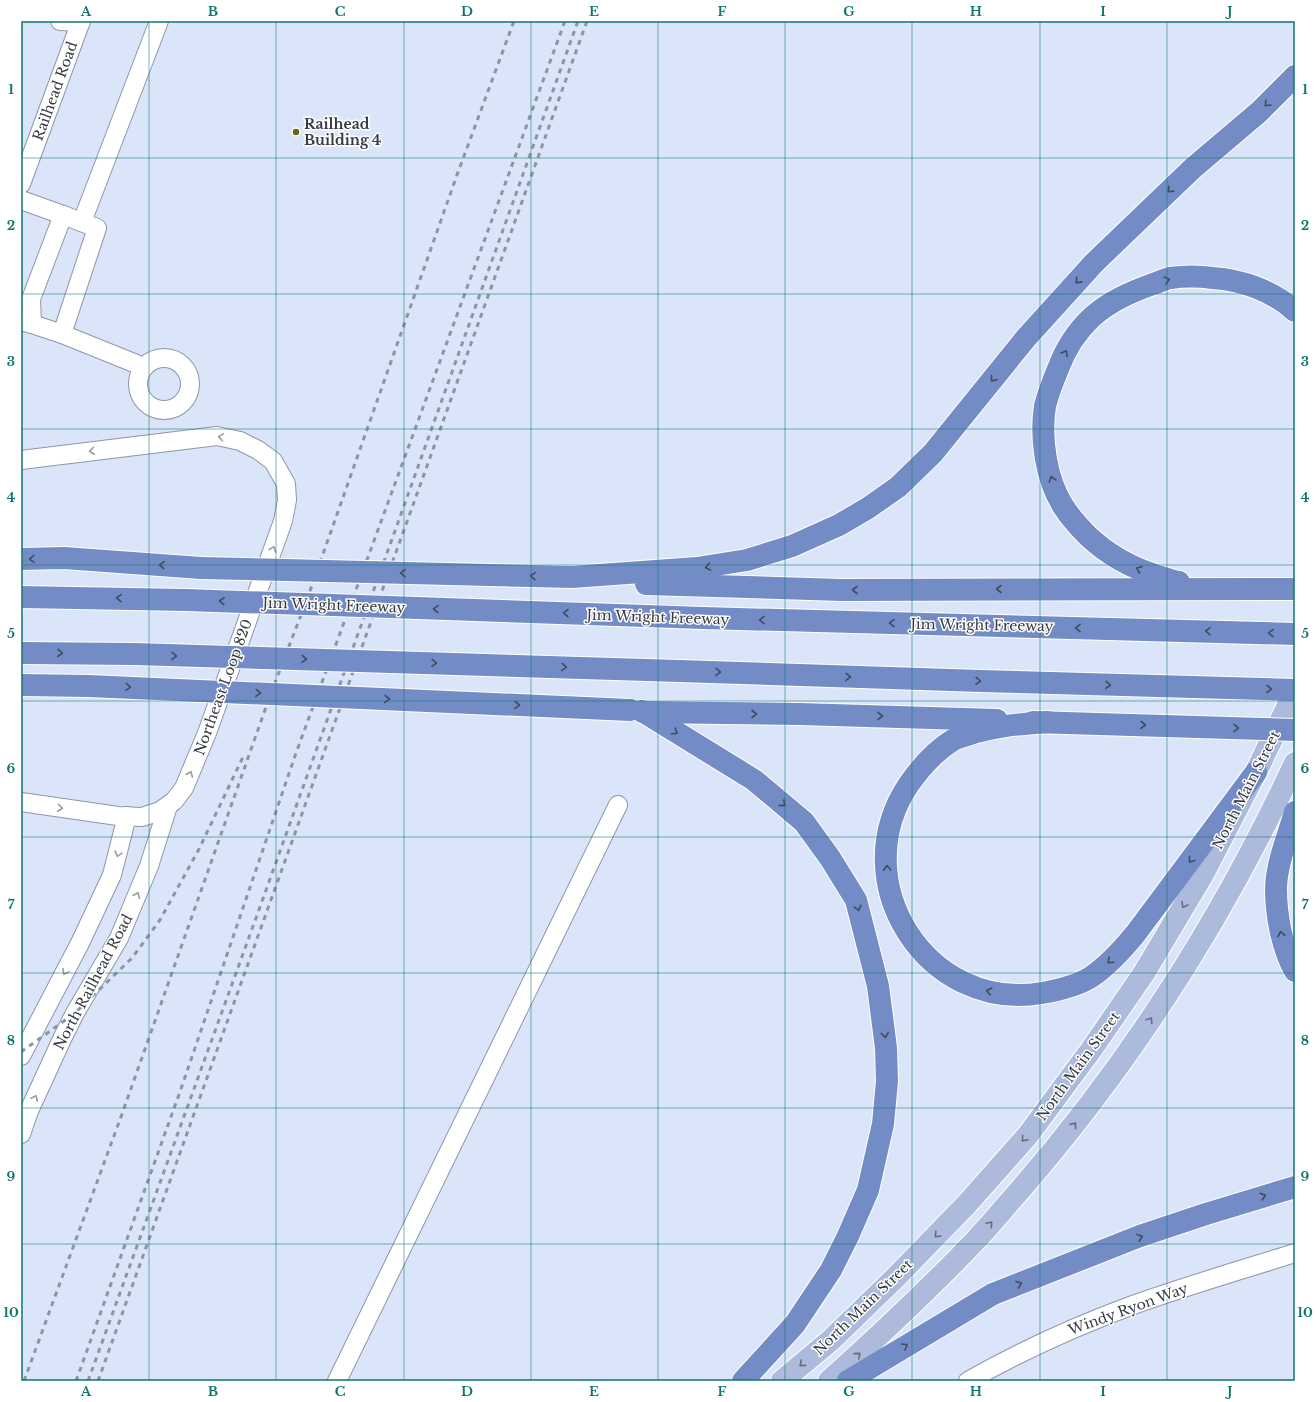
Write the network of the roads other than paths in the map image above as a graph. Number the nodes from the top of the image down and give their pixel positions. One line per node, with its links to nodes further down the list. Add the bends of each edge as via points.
1 (60, 21): 3 (street)
2 (159, 21): 9 (street)
3 (81, 22): 5 (street, Railhead Road)
4 (1295, 76): 16 (highway, one-way to 16, via 1259,112 1193,168 1094,263 1026,338 933,453 898,486 868,508 792,546 747,560 697,568)
5 (27, 148): 6 (street, Railhead Road)
6 (21, 184)
7 (21, 200): 8 (street)
8 (63, 215): 9 (street); 11 (street)
9 (82, 222): 12 (street, via 98,228)
10 (1295, 311): 17 (highway, one-way to 10, via 1176,582 1124,562 1097,545 1063,506 1053,484 1044,444 1046,406 1051,384 1065,351 1078,333 1092,317 1111,302 1133,291 1169,278 1198,276 1230,279 1268,292)
11 (26, 322): 12 (street)
12 (62, 334): 13 (street)
13 (144, 367)
14 (21, 460): 31 (street, Northeast Loop 820, one-way to 14, via 184,788 207,733 283,521 286,484 273,461 258,450 240,441 217,436)
15 (21, 559): 16 (highway, one-way to 15, bridge, via 200,568 64,558)
16 (572, 577): 17 (highway, one-way to 16, via 842,590 620,584)
17 (1260, 589): 18 (highway)
18 (1295, 590)
19 (21, 597): 20 (highway, Jim Wright Freeway, one-way to 19, bridge)
20 (1295, 634)
21 (21, 653): 23 (highway, one-way to 23, bridge, via 135,654)
22 (21, 685): 24 (highway, one-way to 24, bridge)
23 (1295, 691): 28 (main road, North Main Street)
24 (636, 711): 25 (highway, one-way to 25); 42 (highway, one-way to 42, via 754,780 804,822 856,900 878,986 886,1048 887,1082 882,1124 868,1190 831,1270 795,1324)
25 (1048, 722): 26 (highway, one-way to 26, bridge); 28 (highway, one-way to 25, via 1120,952 1090,978 1073,986 1030,995 1002,994 975,987 940,968 922,952 906,931 895,910 887,884 886,854 889,831 903,793 917,772 935,753 954,739 982,730)
26 (1295, 730)
27 (1295, 763): 44 (main road, one-way to 27, via 880,1335 977,1239 1087,1109 1167,996 1217,916)
28 (1256, 772): 43 (main road, North Main Street, one-way to 43, via 1203,874 1144,973 1028,1135 966,1205 897,1276 831,1340)
29 (21, 802): 33 (street, Northeast Loop 820, one-way to 33)
30 (618, 805): 41 (street)
31 (168, 806): 33 (street, Northeast Loop 820, via 142,817); 36 (street, North Railhead Road, one-way to 31, via 119,938 149,866)
32 (1295, 812): 34 (highway, one-way to 32, via 1284,944 1277,914 1276,889)
33 (127, 816): 35 (street, North Railhead Road, one-way to 35, via 112,875)
34 (1295, 970)
35 (36, 1026): 36 (street); 37 (street, North Railhead Road)
36 (62, 1039): 38 (street, North Railhead Road, one-way to 36)
37 (21, 1056)
38 (21, 1134)
39 (1295, 1187): 45 (highway, one-way to 39, via 994,1294 1140,1236)
40 (1295, 1253): 46 (street, Windy Ryon Way, via 1096,1319 1027,1350)
41 (337, 1381)
42 (744, 1381)
43 (782, 1381)
44 (829, 1381)
45 (848, 1381)
46 (968, 1381)

